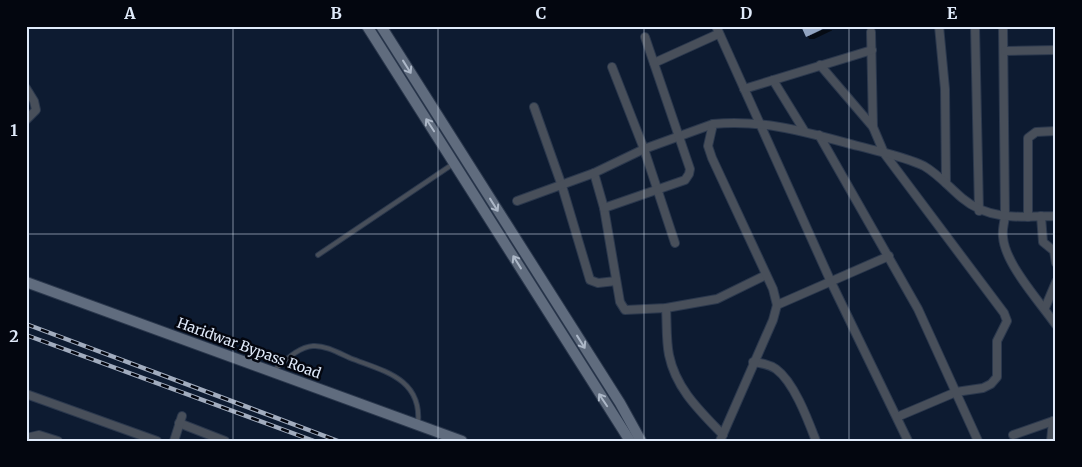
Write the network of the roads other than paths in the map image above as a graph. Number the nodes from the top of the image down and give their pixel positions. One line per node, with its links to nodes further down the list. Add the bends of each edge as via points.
1 (366, 26): 29 (main road, one-way to 1)
2 (381, 26): 70 (main road, one-way to 70)
3 (939, 26): 31 (street, via 945,98)
4 (975, 26): 36 (street)
5 (1003, 26): 11 (street)
6 (717, 30): 12 (street); 17 (street)
7 (871, 32): 9 (street)
8 (645, 37): 12 (street)
9 (872, 50): 13 (street); 22 (street)
10 (1056, 50): 11 (street)
11 (1005, 51): 39 (street)
12 (654, 63): 26 (street)
13 (820, 66): 15 (street); 22 (street)
14 (612, 67): 27 (street)
15 (773, 80): 17 (street); 24 (street)
16 (26, 88): 19 (street, via 36,110)
17 (744, 89): 20 (street)
18 (534, 107): 32 (street)
19 (26, 120)
20 (757, 122): 21 (street); 24 (street); 48 (street)
21 (713, 124): 26 (street); 45 (street, via 708,146 712,158)
22 (873, 127): 28 (street)
23 (1056, 131): 40 (street, via 1036,132 1028,138)
24 (806, 132): 25 (street)
25 (818, 135): 28 (street); 43 (street)
26 (678, 136): 27 (street); 33 (street, via 690,168 689,174 685,180)
27 (644, 149): 30 (street); 33 (street)
28 (884, 152): 31 (street, via 926,167); 56 (street, via 970,265 1007,321 998,340 997,377 983,388)
29 (454, 163): 42 (lane); 69 (main road, one-way to 29)
30 (594, 173): 32 (street); 35 (street)
31 (946, 183): 36 (street)
32 (562, 186): 34 (street); 46 (street, via 590,280 598,283)
33 (658, 190): 35 (street); 41 (street)
34 (517, 201)
35 (604, 208): 46 (street)
36 (979, 210): 39 (street)
37 (1041, 216): 38 (street); 40 (street); 44 (street, via 1043,242 1054,251)
38 (1056, 216)
39 (1005, 217): 40 (street); 52 (street, via 1003,236 1006,250)
40 (1028, 217)
41 (675, 243)
42 (318, 255)
43 (889, 256): 48 (street); 56 (street, via 922,317)
44 (1056, 263)
45 (766, 275): 50 (street); 51 (street, via 717,299)
46 (616, 280): 51 (street, via 624,310)
47 (26, 282): 55 (main road, Haridwar Bypass Road)
48 (831, 282): 50 (street); 58 (street)
49 (1056, 282): 52 (street)
50 (777, 304): 54 (street)
51 (666, 308): 63 (street, via 673,371 680,386)
52 (1045, 308): 53 (street)
53 (1056, 325)
54 (753, 362): 63 (street); 71 (street, via 768,365 782,374)
55 (272, 371): 60 (main road, Haridwar Bypass Road); 60 (lane, via 299,351 316,345 322,347 392,374 403,382 418,403)
56 (956, 392): 58 (street); 73 (street)
57 (26, 394): 65 (street)
58 (897, 417): 72 (street)
59 (1054, 421): 61 (street); 74 (street)
60 (418, 425): 68 (main road, Haridwar Bypass Road)
61 (1013, 434)
62 (26, 438): 64 (street, via 39,435)
63 (721, 438)
64 (58, 441)
65 (157, 441)
66 (174, 441): 67 (street, via 181,420)
67 (225, 441)
68 (462, 441)
69 (630, 441)
70 (641, 441)
71 (816, 441)
72 (908, 441)
73 (978, 441)
74 (1050, 441)

